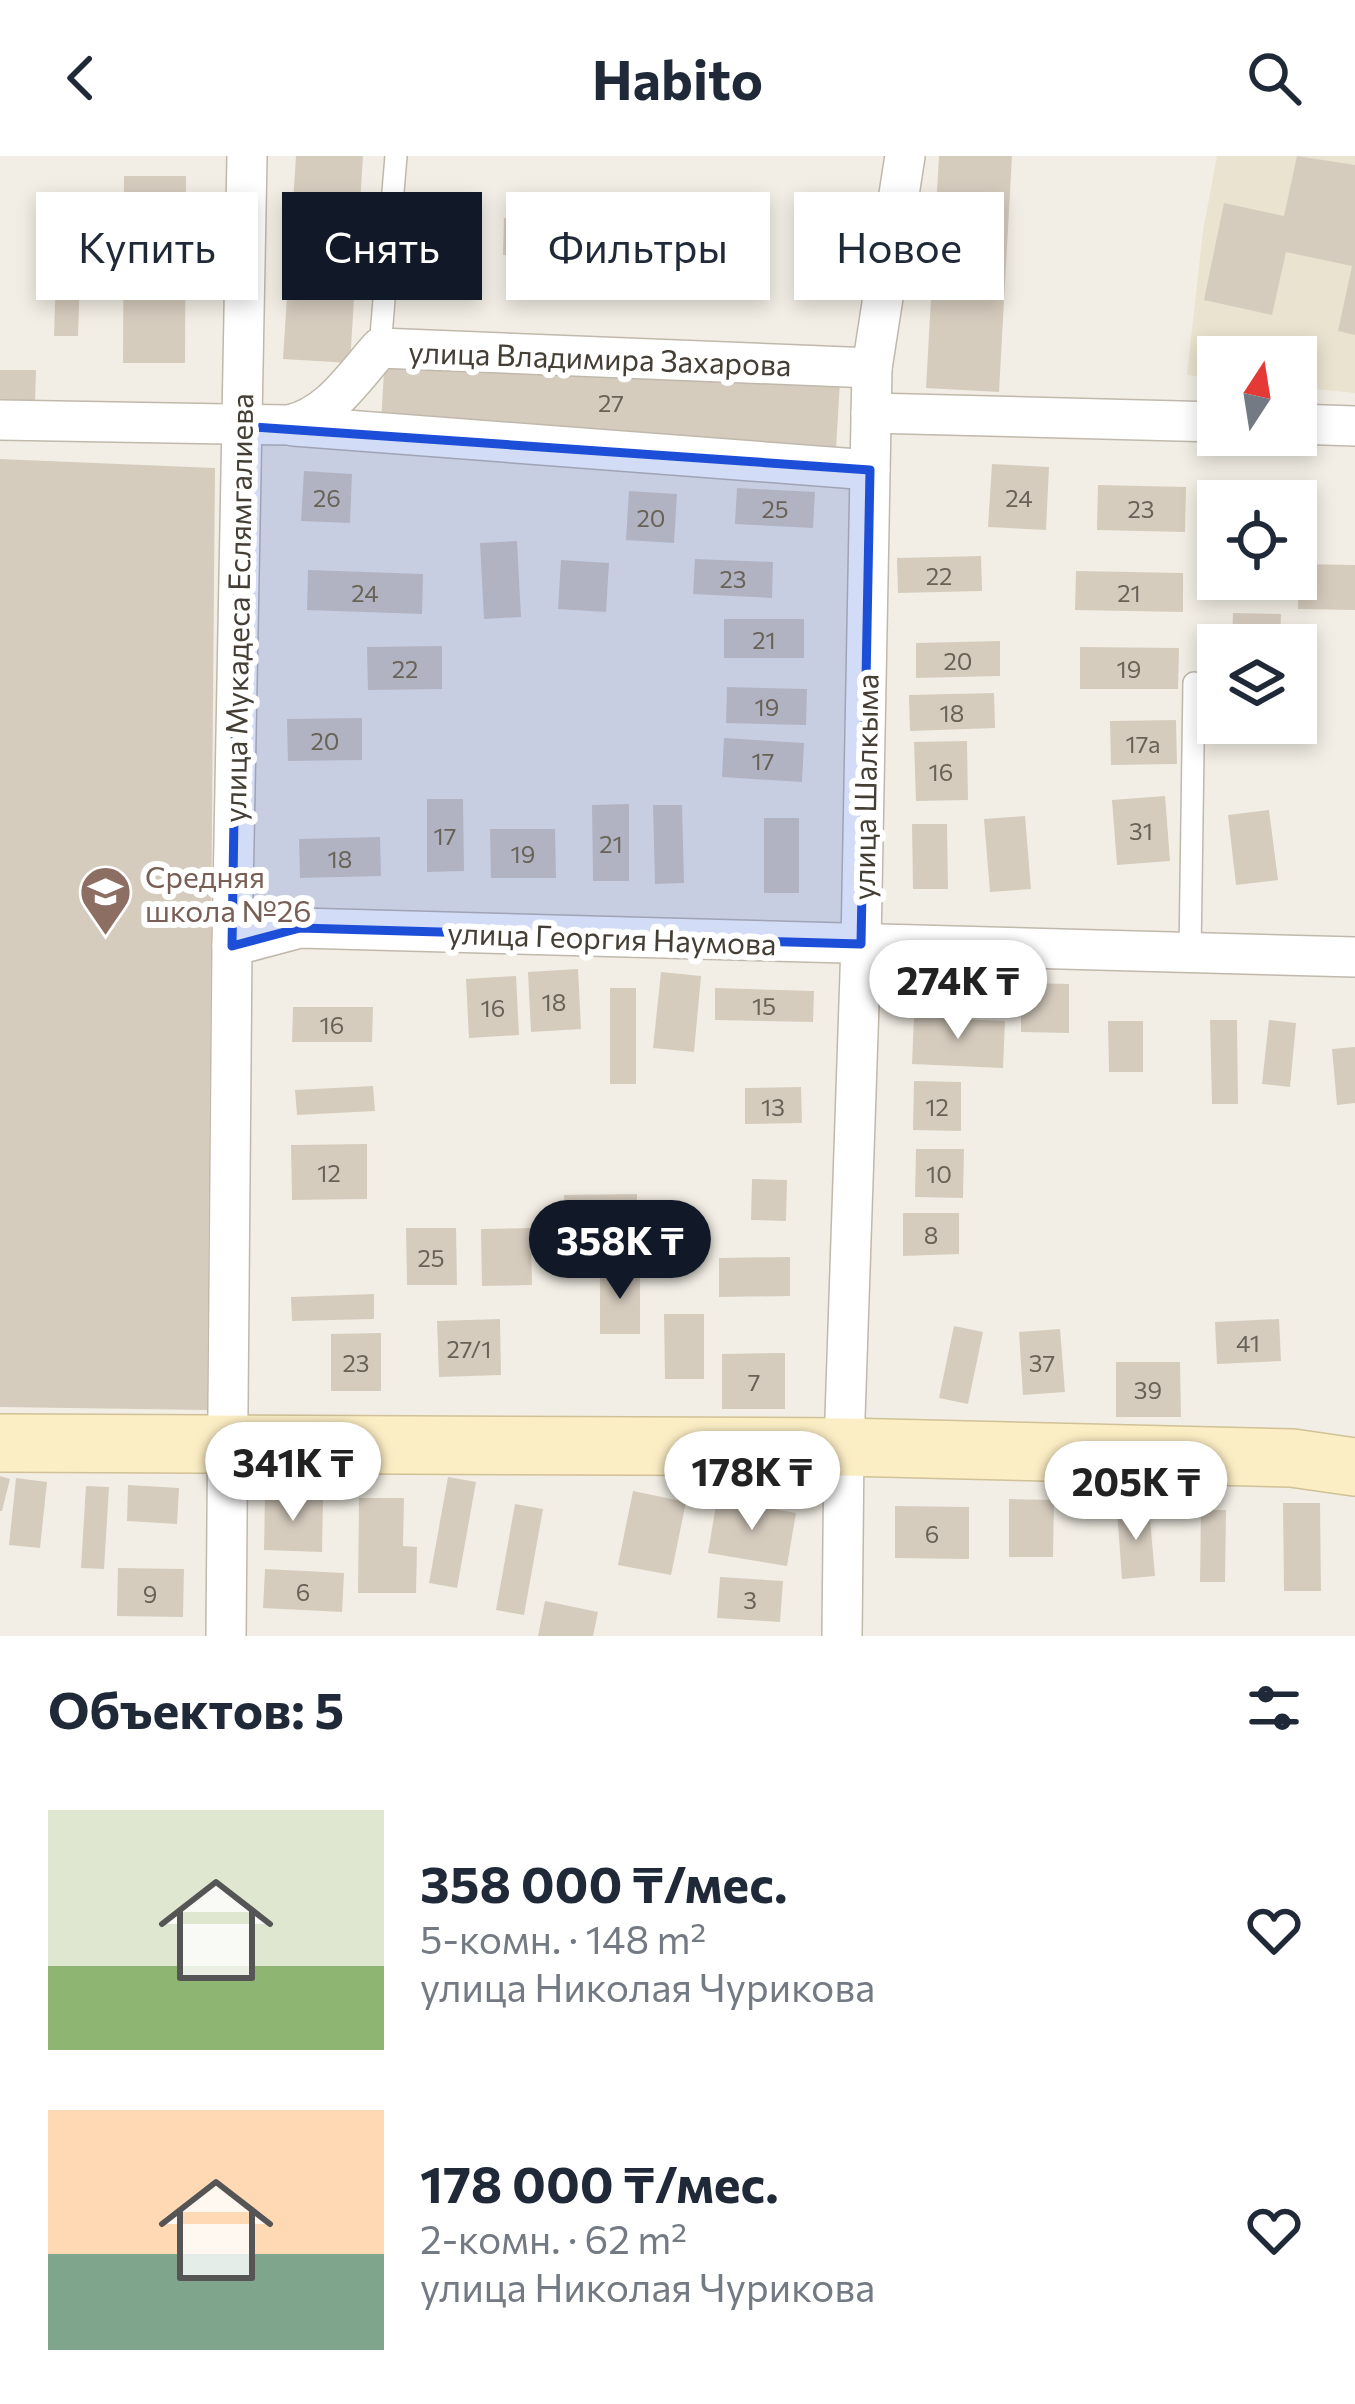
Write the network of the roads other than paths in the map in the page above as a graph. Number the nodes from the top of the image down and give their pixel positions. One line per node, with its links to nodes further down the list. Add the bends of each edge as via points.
1 (247, 156): 11 (street, улица Мукадеса Еслямгалиева)
2 (396, 156): 4 (lane)
3 (905, 156): 5 (street, улица Шалкыма)
4 (380, 348): 5 (street, улица Владимира Захарова); 9 (street, улица Владимира Захарова, via 326,409)
5 (872, 368): 6 (street, улица Шалкыма)
6 (871, 413): 8 (street); 13 (street, улица Шалкыма)
7 (0, 420): 11 (street)
8 (1197, 421)
9 (289, 425): 11 (street); 13 (street)
10 (1317, 425): 12 (street)
11 (240, 426): 16 (street, улица Мукадеса Еслямгалиева)
12 (1355, 426)
13 (870, 470): 15 (street, улица Шалкыма)
14 (1194, 683): 17 (lane)
15 (861, 944): 16 (street, улица Георгия Наумова, via 300,928); 17 (street, улица Георгия Наумова); 21 (street, улица Шалкыма)
16 (232, 946): 20 (street, улица Мукадеса Еслямгалиева)
17 (1190, 953): 18 (street, улица Георгия Наумова)
18 (1355, 957)
19 (0, 1443): 20 (street)
20 (228, 1445): 21 (street); 23 (street, улица Мукадеса Еслямгалиева)
21 (844, 1447): 22 (street, via 1292,1458); 24 (street, улица Шалкыма)
22 (1355, 1467)
23 (226, 1636)
24 (842, 1636)

